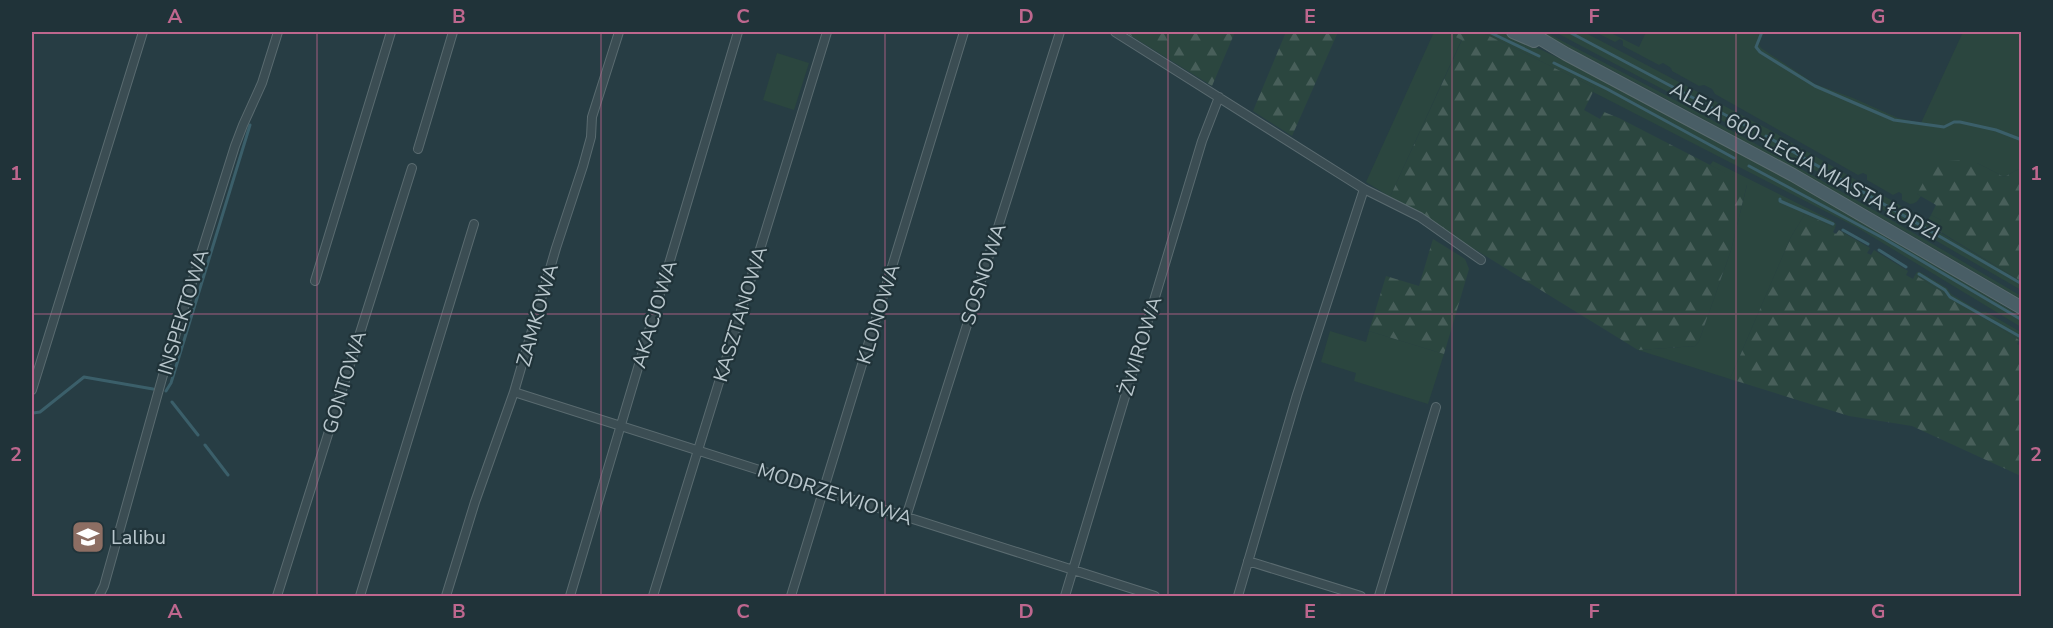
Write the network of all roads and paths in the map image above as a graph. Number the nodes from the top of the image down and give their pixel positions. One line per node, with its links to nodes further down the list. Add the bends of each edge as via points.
1 (143, 32): 22 (street)
2 (278, 32): 31 (street, INSPEKTOWA, via 243,125 165,368)
3 (391, 32): 20 (street)
4 (453, 32): 15 (street)
5 (619, 32): 23 (street, ZAMKOWA)
6 (738, 32): 25 (street, AKACJOWA)
7 (827, 32): 26 (street, KASZTANOWA)
8 (964, 32): 27 (street, KLONOWA)
9 (1060, 32): 28 (street, SOSNOWA)
10 (1115, 32): 14 (street)
11 (1513, 32): 13 (main road, ALEJA 600-LECIA MIASTA ŁODZI)
12 (1529, 32): 13 (main road, ALEJA 600-LECIA MIASTA ŁODZI)
13 (1566, 54): 21 (main road, ALEJA 600-LECIA MIASTA ŁODZI, via 1775,165)
14 (1219, 97): 17 (street); 30 (street, ŻWIROWA, via 1202,141)
15 (418, 149)
16 (412, 168): 32 (street, GONTOWA)
17 (1364, 189): 19 (street, via 1420,217); 29 (street)
18 (474, 224): 33 (street)
19 (1481, 260)
20 (315, 281)
21 (2022, 308)
22 (32, 390)
23 (514, 392): 25 (street, MODRZEWIOWA); 34 (street, ZAMKOWA)
24 (1436, 407): 42 (street)
25 (621, 426): 26 (street, MODRZEWIOWA); 35 (street, AKACJOWA)
26 (698, 450): 27 (street, MODRZEWIOWA); 36 (street, KASZTANOWA)
27 (825, 490): 28 (street, MODRZEWIOWA); 37 (street, KLONOWA)
28 (906, 517): 30 (street, MODRZEWIOWA)
29 (1248, 561): 40 (street); 41 (street)
30 (1073, 569): 38 (street, ŻWIROWA); 39 (street, MODRZEWIOWA)
31 (99, 597)
32 (277, 597)
33 (360, 597)
34 (446, 597)
35 (570, 597)
36 (653, 597)
37 (791, 597)
38 (1065, 597)
39 (1155, 597)
40 (1238, 597)
41 (1361, 597)
42 (1379, 597)

